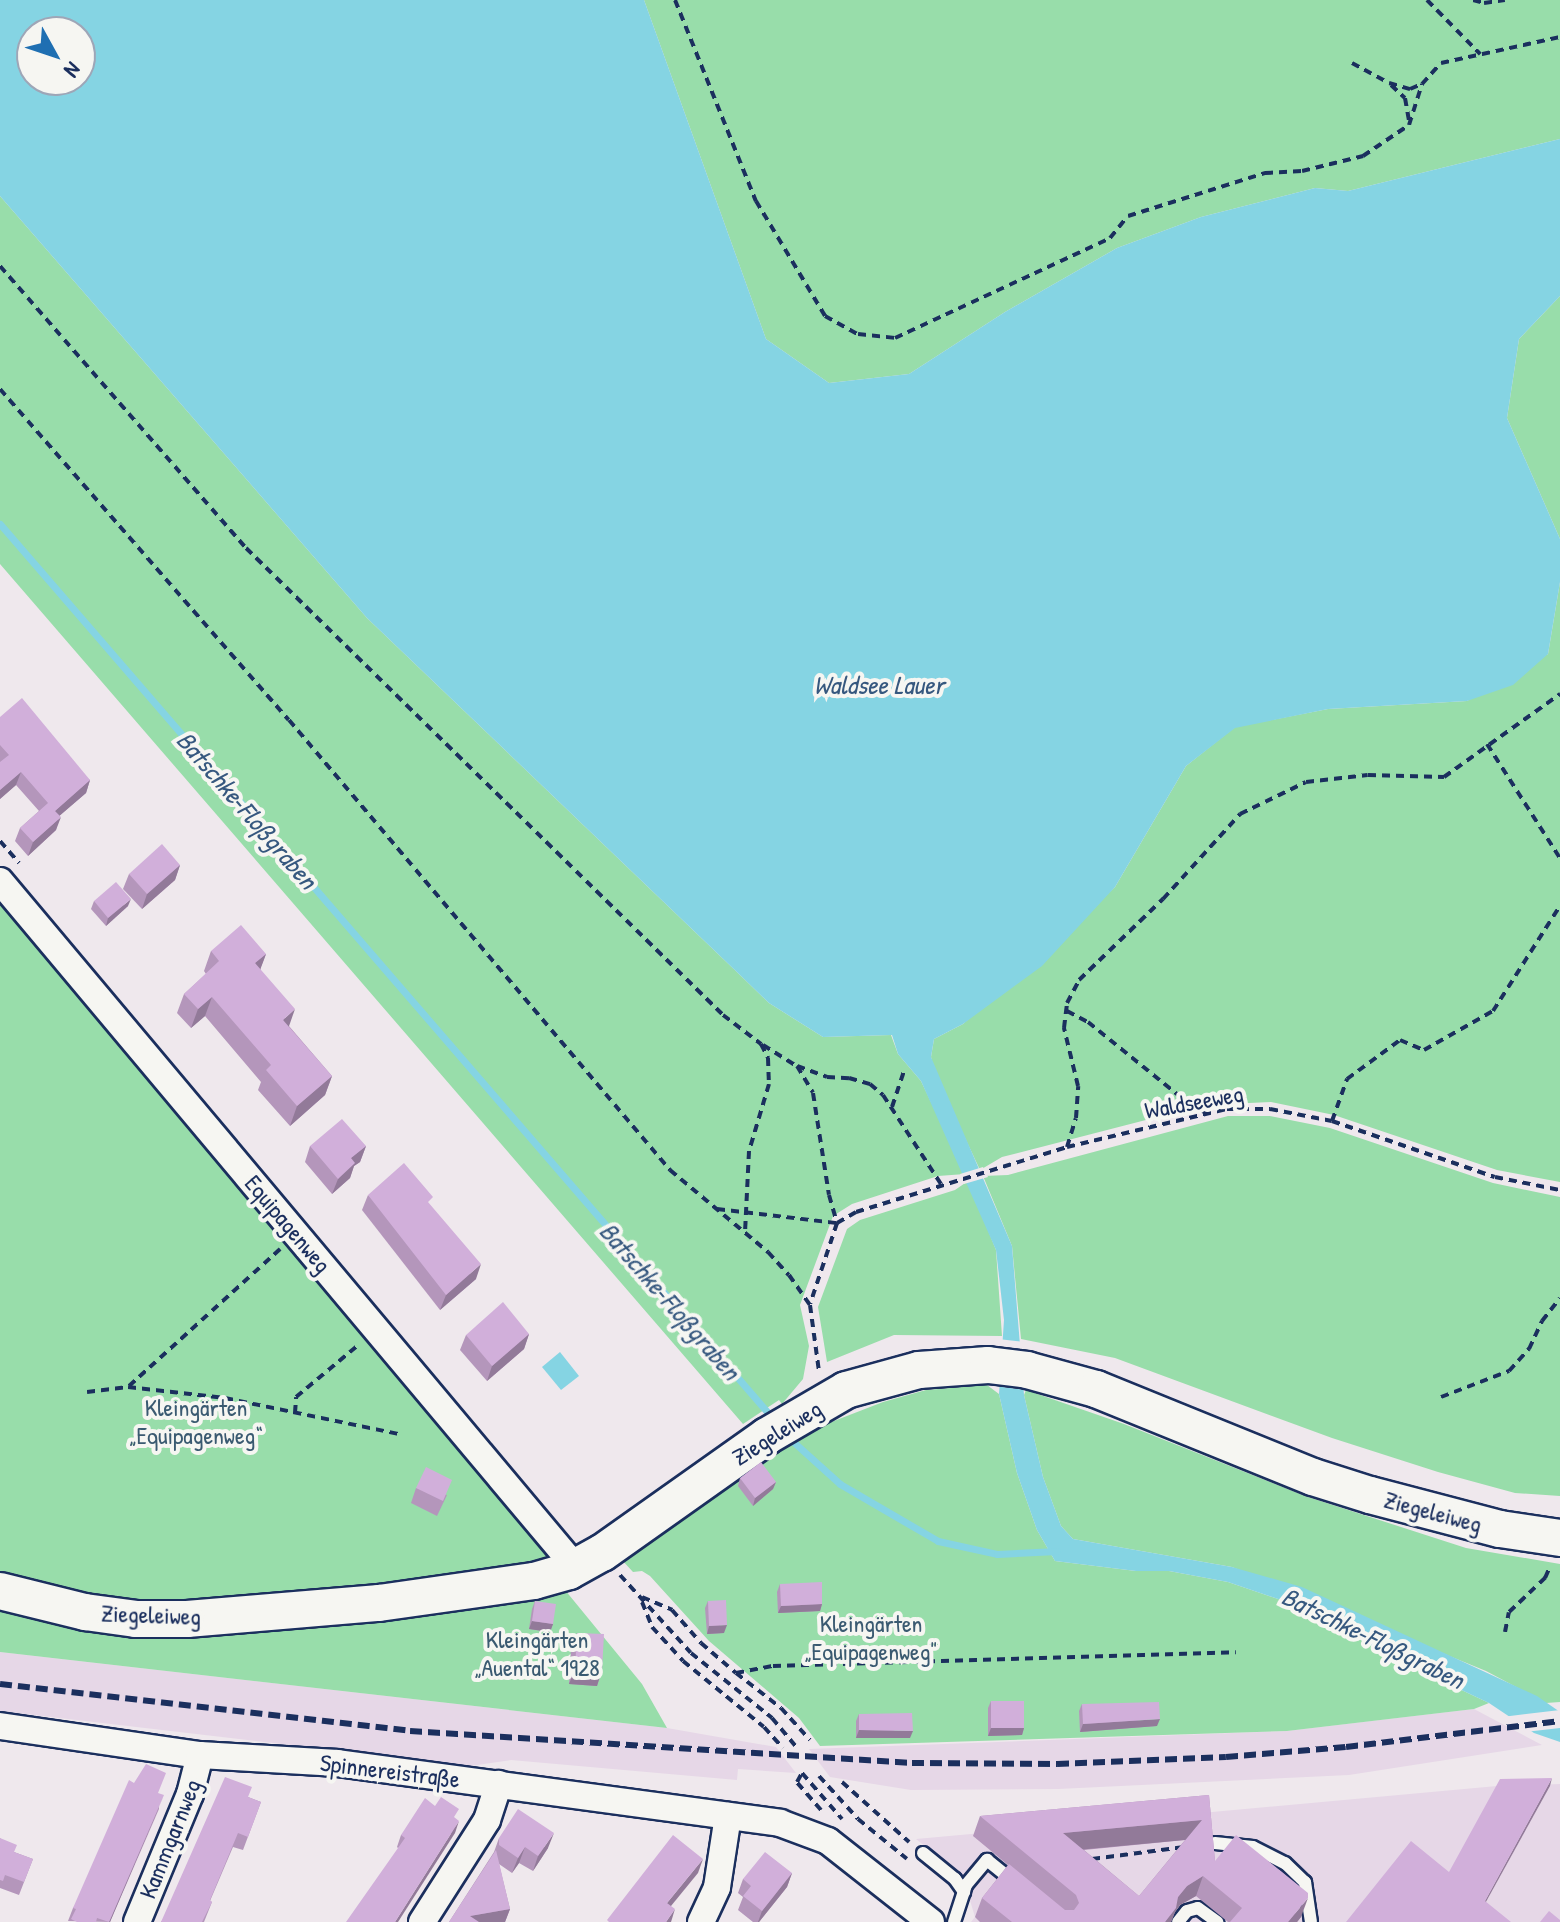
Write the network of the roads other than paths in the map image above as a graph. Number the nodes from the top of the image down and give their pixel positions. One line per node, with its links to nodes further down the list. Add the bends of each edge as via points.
1 (0, 881): 3 (street, Equipagenweg, via 567,1557)
2 (1558, 1538): 3 (main road, Ziegeleiweg, via 1500,1529 1313,1477 1096,1389 1027,1370 946,1366 846,1390 780,1428)
3 (569, 1571): 4 (main road, Ziegeleiweg, via 534,1581 379,1603 187,1619 85,1612)
4 (0, 1591)
5 (0, 1726): 6 (street, Spinnereistraße)
6 (200, 1755): 7 (street, Spinnereistraße, via 338,1763); 13 (street, Kammgarnweg, via 190,1794)
7 (499, 1784): 8 (street, Spinnereistraße); 14 (street, via 487,1820)
8 (728, 1816): 15 (street, via 717,1887); 16 (street, Spinnereistraße, via 780,1823 828,1841)
9 (1215, 1843): 20 (lane, via 1253,1847 1285,1863 1305,1882)
10 (923, 1853): 11 (lane)
11 (964, 1892): 12 (lane, via 987,1860); 17 (lane)
12 (1030, 1896)
13 (137, 1922)
14 (422, 1922)
15 (701, 1922)
16 (931, 1922)
17 (954, 1922)
18 (1178, 1922): 19 (lane, via 1198,1908)
19 (1217, 1922)
20 (1311, 1922)

